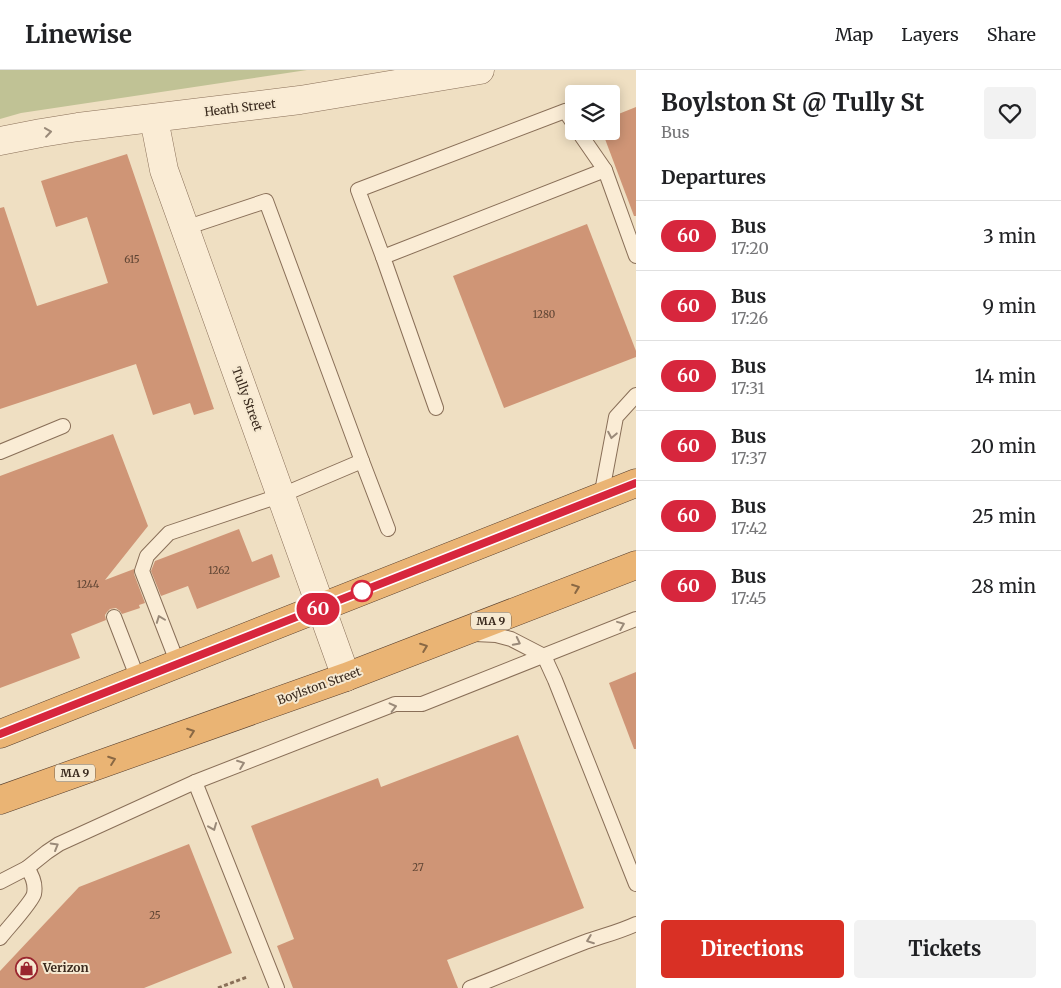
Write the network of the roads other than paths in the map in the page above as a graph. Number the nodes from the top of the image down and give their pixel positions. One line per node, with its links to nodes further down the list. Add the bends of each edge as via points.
1 (480, 70): 3 (street, Heath Street, via 300,100)
2 (565, 111): 9 (lane, via 358,190)
3 (154, 119): 4 (street, Heath Street, one-way to 3); 7 (street, Tully Street, via 163,167)
4 (2, 136)
5 (584, 140): 6 (lane)
6 (605, 170): 8 (lane); 9 (lane)
7 (185, 228): 14 (lane, via 266,201); 16 (street, Tully Street)
8 (635, 249)
9 (383, 257): 11 (lane)
10 (636, 395): 17 (lane, one-way to 17, via 616,417)
11 (436, 408)
12 (63, 426): 13 (lane)
13 (0, 452)
14 (362, 461): 16 (lane); 18 (lane)
15 (636, 483): 17 (highway)
16 (282, 495): 20 (street, Tully Street); 25 (lane, one-way to 16, via 142,571 146,556 169,533)
17 (601, 496): 20 (highway)
18 (388, 528)
19 (636, 564): 23 (highway, Boylston Street / MA 9, one-way to 19)
20 (322, 608): 25 (highway); 26 (street, Tully Street)
21 (114, 617): 27 (lane)
22 (636, 620): 24 (lane, one-way to 22)
23 (452, 636): 24 (lane, one-way to 24, via 496,635); 26 (highway, Boylston Street / MA 9, one-way to 23)
24 (544, 656): 29 (lane, one-way to 24, via 395,704 422,704); 33 (lane)
25 (178, 664): 27 (highway)
26 (346, 677): 30 (highway, Boylston Street / MA 9, one-way to 26)
27 (138, 679): 28 (highway)
28 (0, 734)
29 (195, 782): 31 (lane, one-way to 29, via 59,844); 36 (lane, one-way to 36)
30 (0, 800)
31 (27, 868): 32 (lane); 35 (lane, via 32,875 34,895)
32 (0, 882)
33 (636, 884)
34 (636, 924): 37 (lane, one-way to 37)
35 (0, 938)
36 (276, 986)
37 (470, 988)

